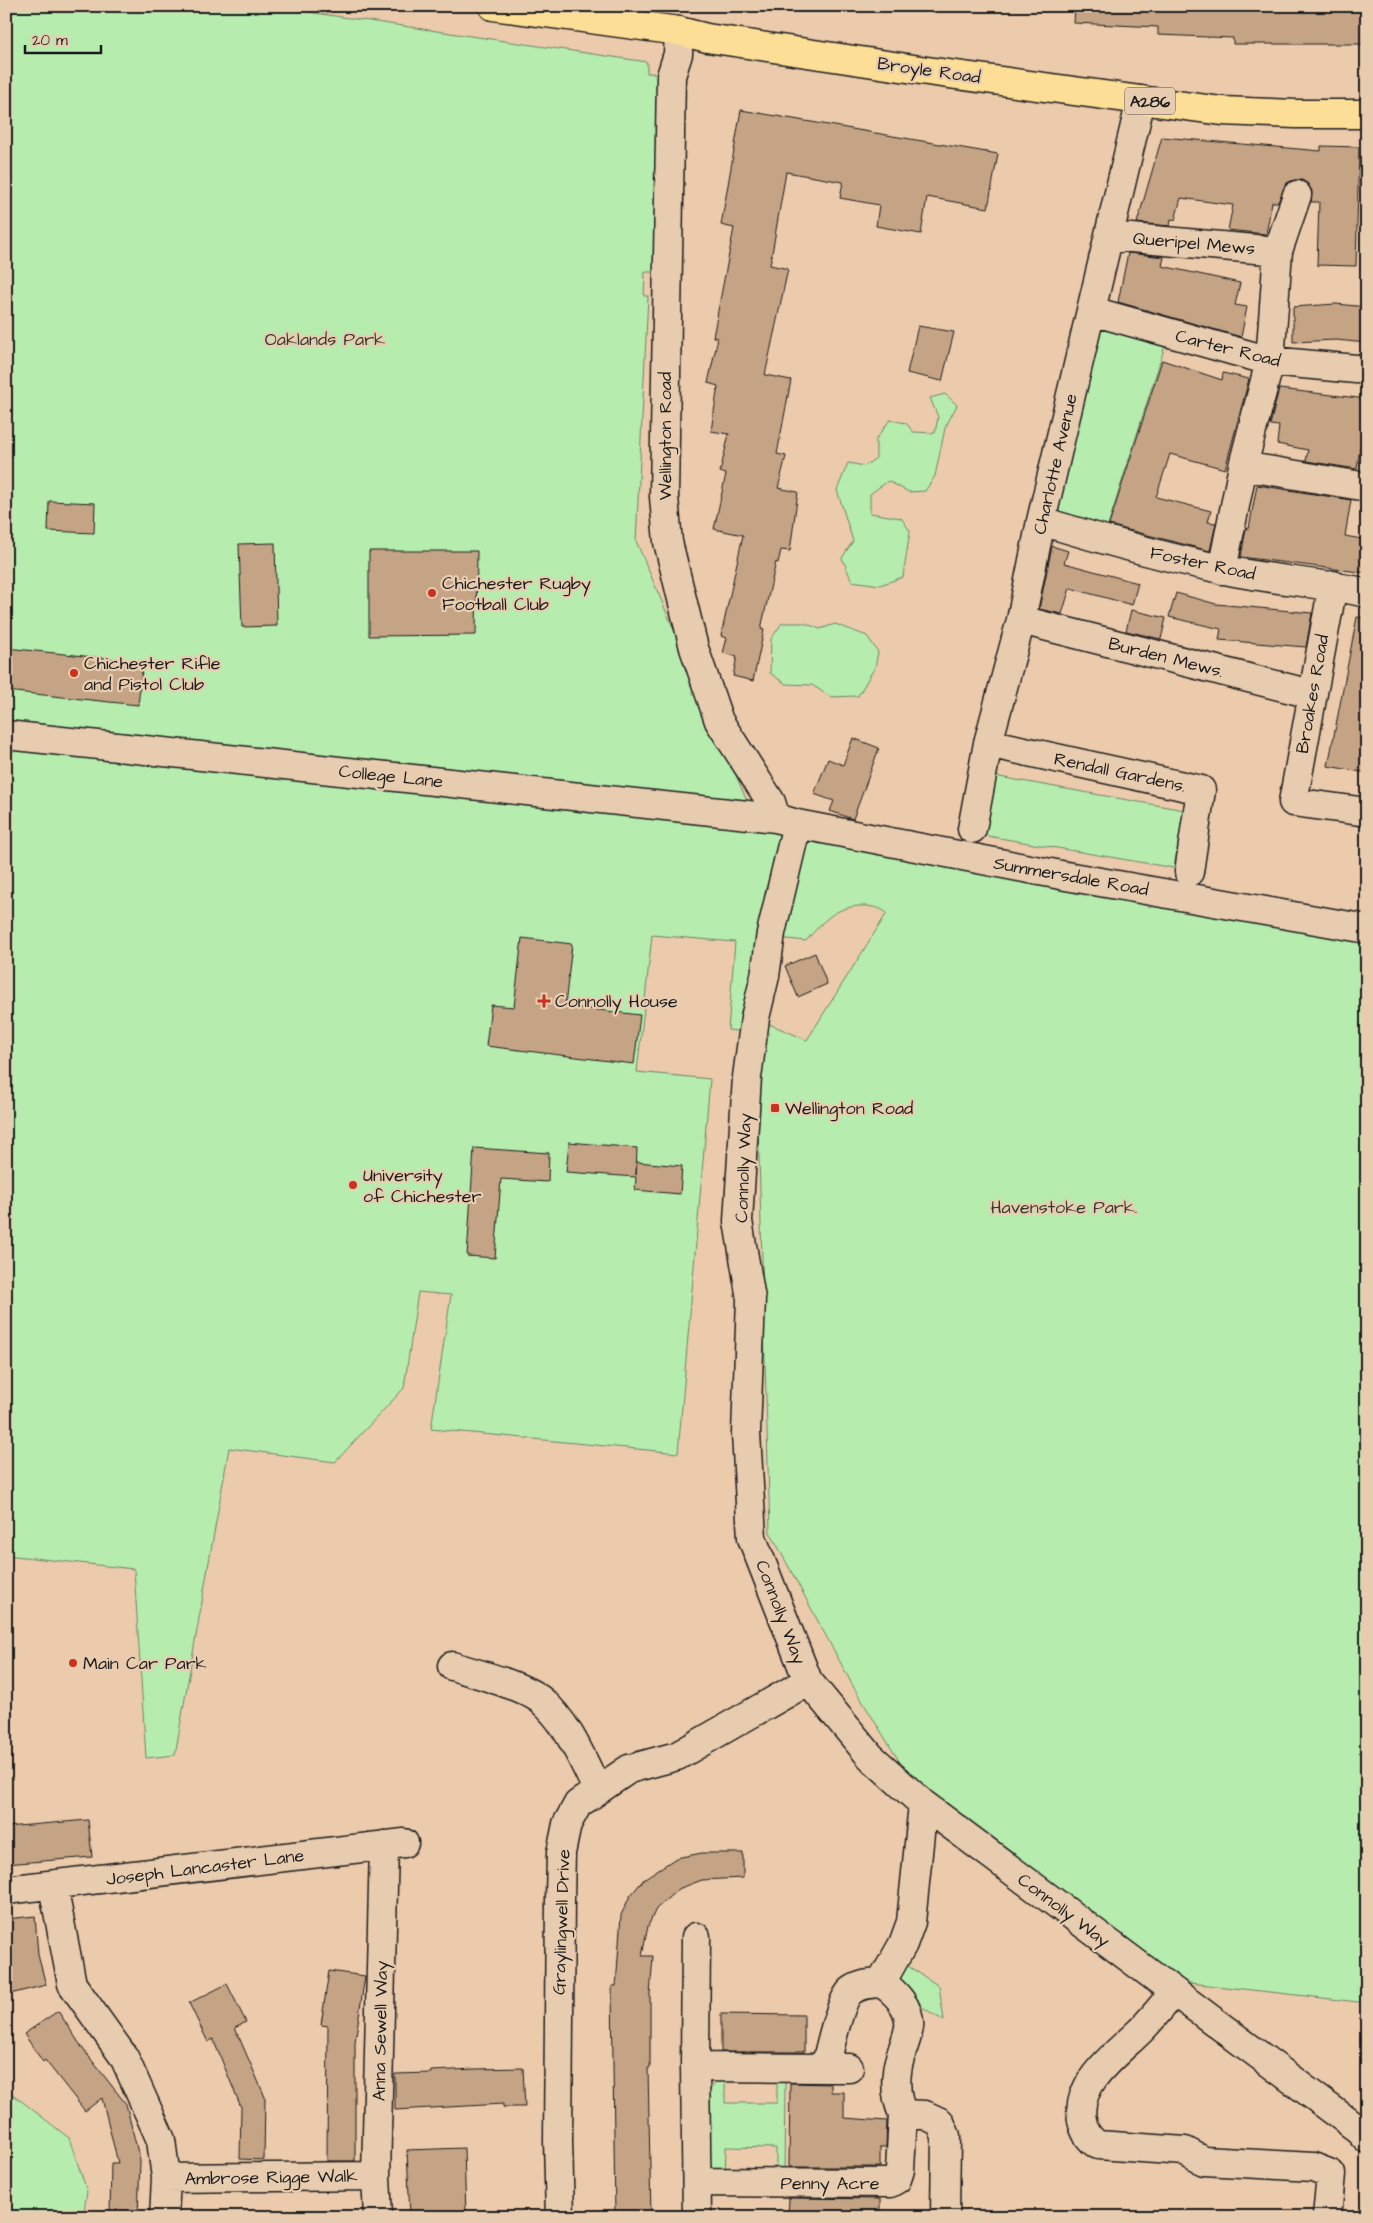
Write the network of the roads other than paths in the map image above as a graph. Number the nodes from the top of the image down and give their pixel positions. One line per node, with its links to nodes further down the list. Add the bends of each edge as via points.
1 (493, 6): 2 (main road, Broyle Road / A286)
2 (679, 31): 3 (main road, Broyle Road / A286, via 782,50); 22 (street, Wellington Road, via 678,54 671,76 664,497 668,542 694,648 719,721 770,802)
3 (1141, 100): 4 (main road, Broyle Road / A286, via 1222,111); 6 (street, Charlotte Avenue)
4 (1367, 114)
5 (1297, 195): 7 (street, Queripel Mews)
6 (1109, 236): 7 (street, Queripel Mews); 8 (street, Charlotte Avenue)
7 (1278, 251): 9 (street, Queripel Mews)
8 (1092, 311): 9 (street, Carter Road); 13 (street, Charlotte Avenue)
9 (1270, 361): 10 (street, Carter Road); 11 (street, Queripel Mews)
10 (1367, 370)
11 (1244, 466): 12 (street); 14 (street, Queripel Mews)
12 (1367, 486)
13 (1041, 522): 14 (street, Foster Road); 17 (street, Charlotte Avenue)
14 (1222, 570): 15 (street, Foster Road)
15 (1333, 585): 16 (street, Foster Road); 18 (street, Broakes Road)
16 (1367, 593)
17 (1021, 620): 18 (street, Burden Mews.); 20 (street, Charlotte Avenue)
18 (1312, 694): 21 (street, Broakes Road, via 1293,802)
19 (6, 735): 22 (street, College Lane)
20 (988, 743): 23 (street, Charlotte Avenue); 24 (street, Rendall Gardens., via 1202,790)
21 (1367, 812)
22 (786, 821): 25 (street, Summersdale Road); 27 (street, Connolly Way, via 765,976 747,1077 738,1221 751,1299 746,1433 752,1538)
23 (972, 829)
24 (1189, 872)
25 (1367, 930)
26 (452, 1666): 28 (street, via 509,1684 541,1700 561,1721)
27 (808, 1681): 28 (street, Graylingwell Drive, via 677,1756 629,1769); 29 (street, Connolly Way, via 870,1756)
28 (598, 1789): 44 (street, Graylingwell Drive, via 578,1804 567,1824 561,1853)
29 (922, 1804): 34 (street, via 911,1922 904,1944); 35 (street, Connolly Way)
30 (394, 1844): 31 (street, Joseph Lancaster Lane); 39 (street, Anna Sewell Way)
31 (53, 1886): 32 (street, Joseph Lancaster Lane); 40 (street, via 72,1984 124,2057 161,2140)
32 (6, 1890)
33 (696, 1937): 36 (street)
34 (881, 1983): 36 (street, via 863,1984 850,1992 837,2022 837,2068); 37 (street, Penny Acre, via 903,2002 910,2025 897,2072 897,2100)
35 (1174, 1992): 38 (street, Connolly Way, via 1358,2129); 47 (street, via 1143,2029 1092,2079 1080,2112 1090,2140 1098,2145 1185,2151 1204,2160 1313,2167 1331,2174)
36 (695, 2067): 41 (street)
37 (903, 2114): 41 (street, Penny Acre, via 900,2170 890,2183); 46 (street, via 924,2115 940,2122 946,2136)
38 (1367, 2139)
39 (376, 2176): 40 (street, Ambrose Rigge Walk); 43 (street, Anna Sewell Way)
40 (166, 2178): 42 (street)
41 (697, 2182): 45 (street)
42 (164, 2217)
43 (378, 2217)
44 (560, 2217)
45 (697, 2217)
46 (945, 2217)
47 (1327, 2217)

